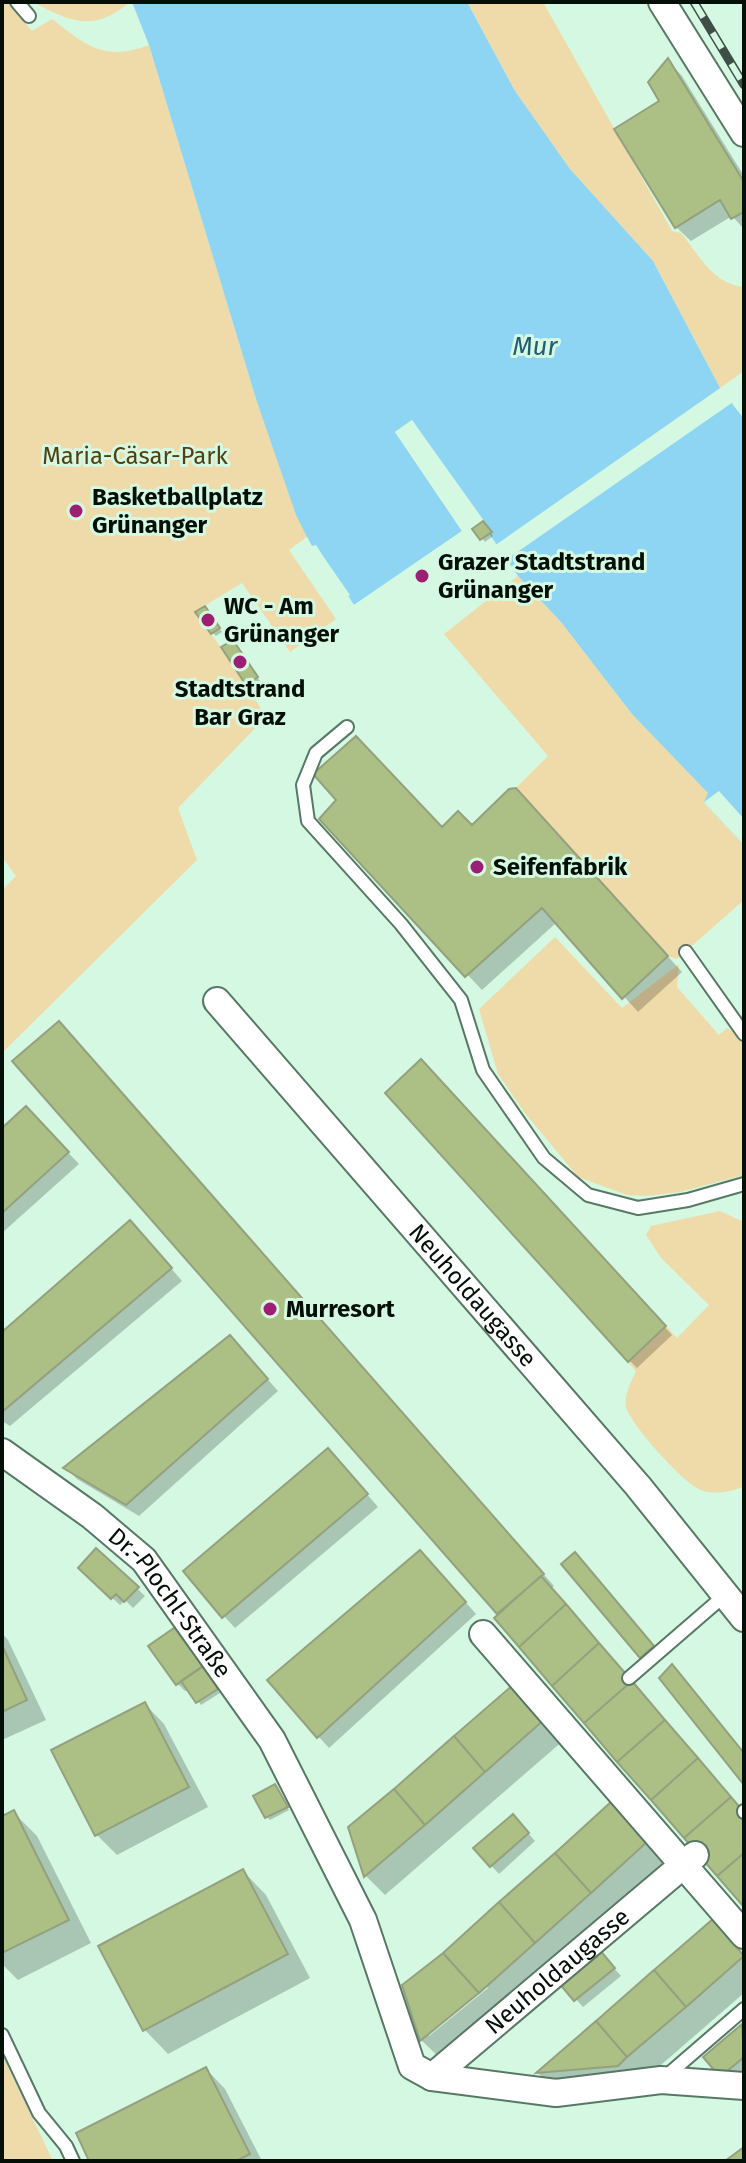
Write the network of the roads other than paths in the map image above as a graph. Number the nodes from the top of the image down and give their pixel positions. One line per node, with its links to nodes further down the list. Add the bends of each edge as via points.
1 (17, 2): 3 (lane)
2 (662, 2): 4 (street)
3 (29, 16)
4 (744, 133)
5 (347, 727): 9 (lane, via 316,753 303,785 308,821 461,1000 483,1070 544,1158 588,1195 638,1208)
6 (686, 952): 8 (lane)
7 (217, 1001): 11 (street, Neuholdaugasse, via 638,1486)
8 (744, 1034)
9 (744, 1184)
10 (2, 1452): 19 (street, Dr.-Plochl-Straße, via 144,1560 272,1740 363,1920 412,2066)
11 (725, 1595): 12 (street, Neuholdaugasse); 14 (lane)
12 (744, 1618)
13 (483, 1634): 15 (street)
14 (629, 1678)
15 (691, 1859): 16 (street); 19 (street, Neuholdaugasse)
16 (744, 1935)
17 (744, 2009): 20 (lane)
18 (2, 2035): 22 (lane, via 39,2113)
19 (432, 2077): 20 (street, via 556,2093)
20 (661, 2080): 21 (street)
21 (744, 2086)
22 (73, 2161)

